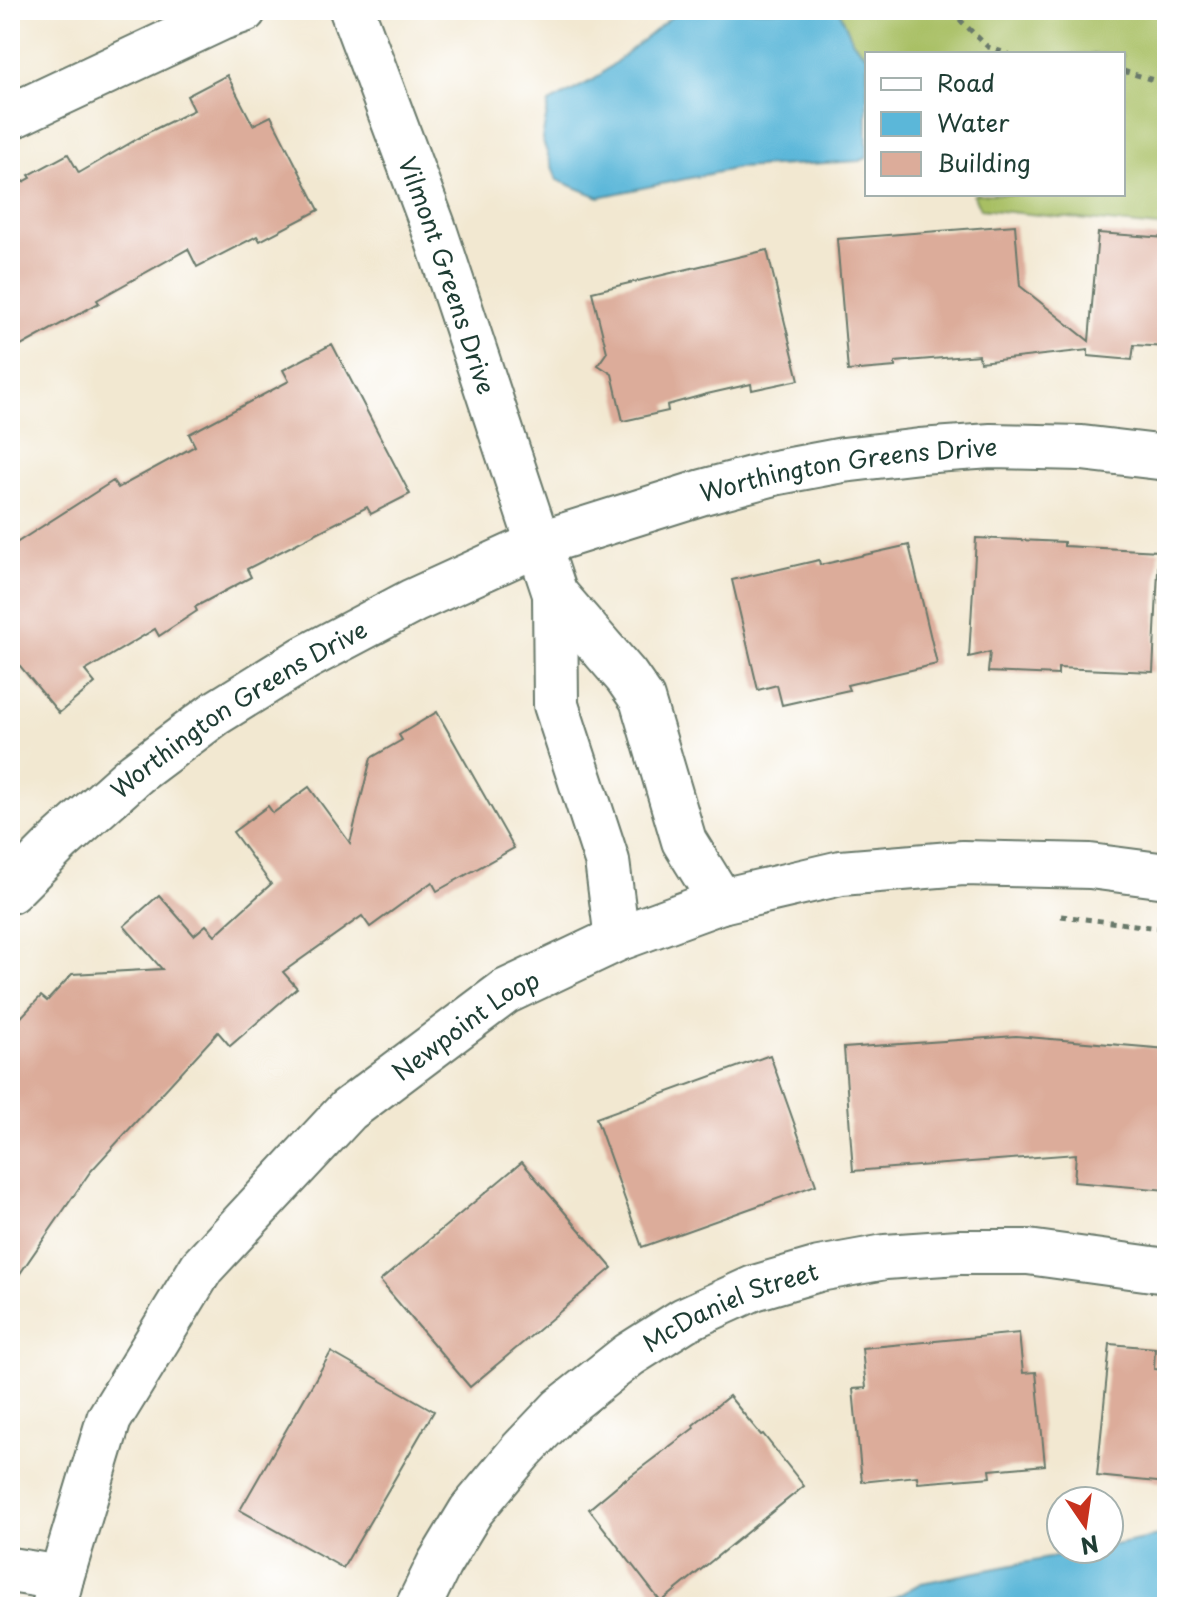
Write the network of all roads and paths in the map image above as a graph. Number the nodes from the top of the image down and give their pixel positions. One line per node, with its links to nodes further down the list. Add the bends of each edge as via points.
1 (244, 10): 7 (street)
2 (352, 10): 9 (street, Vilmont Greens Drive, via 433,226)
3 (952, 10): 4 (path, via 988,47)
4 (1002, 52)
5 (1125, 72): 6 (path)
6 (1167, 84)
7 (10, 117)
8 (1167, 458): 9 (street, Worthington Greens Drive, via 1082,448 991,446 843,460 703,492)
9 (538, 544): 10 (street); 12 (street, Worthington Greens Drive, via 332,643 216,713 136,773)
10 (555, 594): 13 (street, via 642,699 684,841); 16 (street, via 556,705 607,861)
11 (1167, 876): 13 (street, Newpoint Loop, via 1090,866 963,863 841,873)
12 (10, 891)
13 (721, 901): 16 (street, Newpoint Loop)
14 (1061, 916): 15 (path)
15 (1167, 929)
16 (617, 939): 19 (street, Newpoint Loop, via 505,992 348,1110 202,1267 109,1419)
17 (1167, 1271): 20 (street, McDaniel Street, via 1028,1252 959,1252 832,1266 754,1288 684,1320 561,1409 471,1511)
18 (10, 1570): 19 (street)
19 (57, 1592)
20 (418, 1607)

